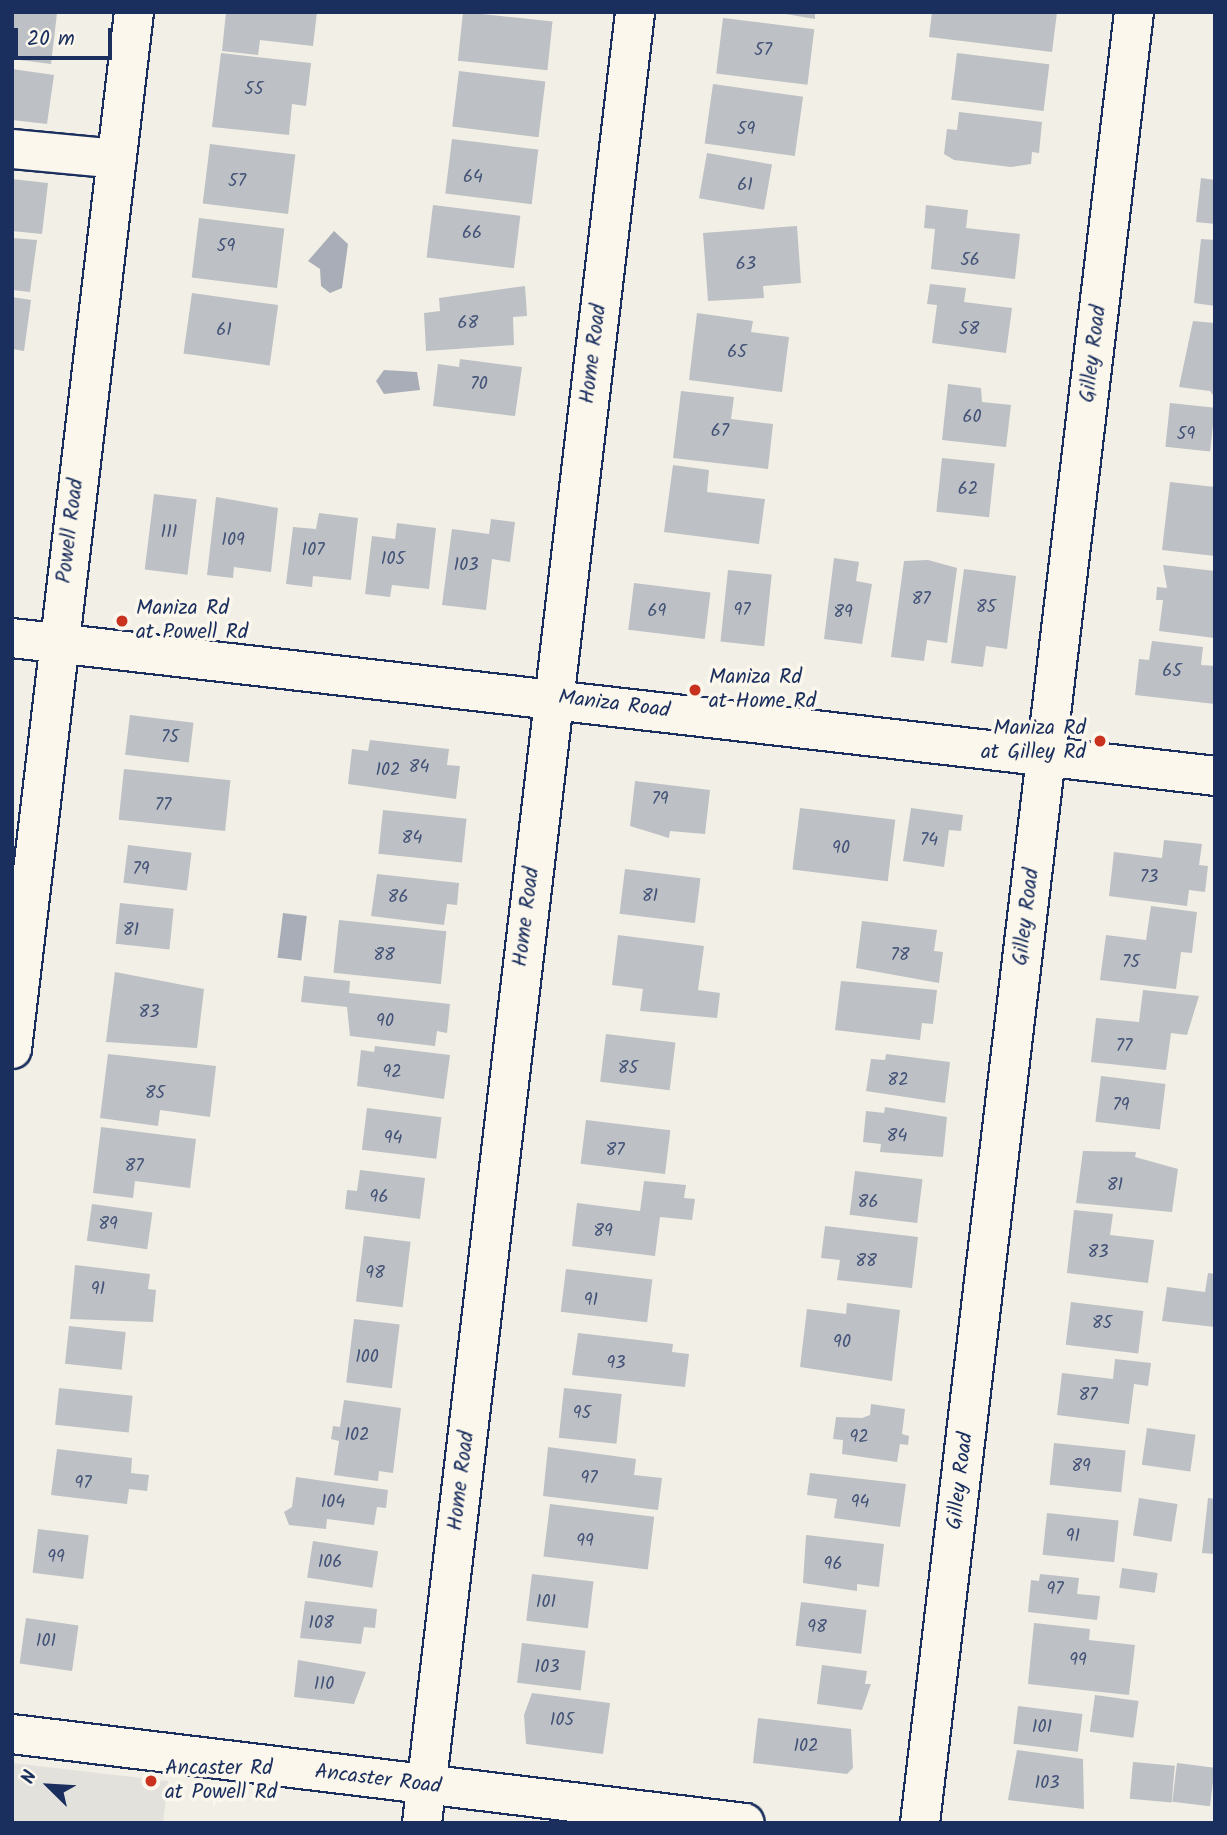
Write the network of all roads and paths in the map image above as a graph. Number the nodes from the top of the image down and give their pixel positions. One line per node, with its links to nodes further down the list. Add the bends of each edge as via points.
1 (134, 12): 5 (street, Powell Road)
2 (635, 12): 8 (street, Home Road)
3 (1134, 12): 9 (street, Gilley Road)
4 (12, 149): 5 (street)
5 (117, 159): 7 (street, Powell Road)
6 (12, 638): 7 (street, Maniza Road)
7 (57, 643): 8 (street, Maniza Road); 11 (street, Powell Road)
8 (554, 698): 9 (street, Maniza Road); 13 (street, Home Road)
9 (1047, 755): 10 (street, Maniza Road); 15 (street, Gilley Road)
10 (1215, 775)
11 (12, 1049)
12 (12, 1734): 13 (street, Ancaster Road)
13 (424, 1805): 14 (street, Ancaster Road)
14 (745, 1823)
15 (920, 1823)

